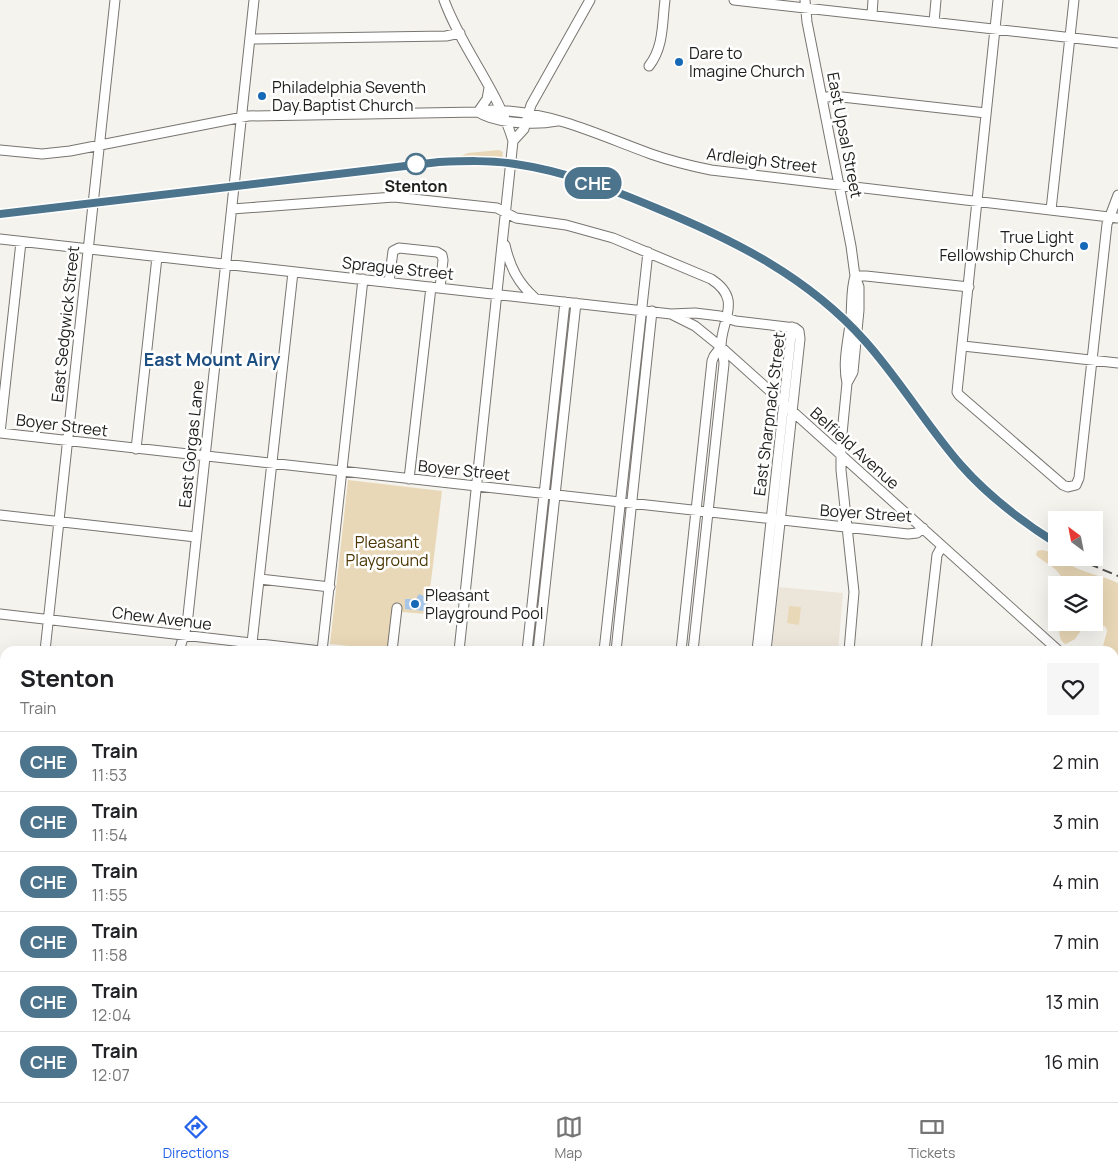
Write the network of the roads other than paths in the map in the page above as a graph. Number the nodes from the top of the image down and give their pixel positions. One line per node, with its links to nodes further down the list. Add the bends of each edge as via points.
1 (115, 0): 31 (street, East Sedgwick Street)
2 (254, 0): 17 (street, East Gorgas Lane)
3 (444, 0): 15 (street)
4 (590, 0): 24 (street)
5 (665, 0): 19 (street, via 660,46)
6 (734, 0): 11 (street)
7 (873, 0): 12 (street)
8 (936, 0): 13 (street)
9 (998, 0): 14 (street)
10 (1074, 0): 16 (street)
11 (805, 4): 12 (street); 21 (street, East Upsal Street)
12 (872, 15): 13 (street)
13 (934, 22): 14 (street)
14 (995, 29): 16 (street); 25 (street)
15 (460, 33): 17 (street, via 446,36); 20 (street)
16 (1070, 37): 18 (street); 37 (street)
17 (250, 39): 26 (street, East Gorgas Lane)
18 (1118, 42)
19 (649, 66)
20 (490, 88): 22 (street); 23 (street)
21 (822, 98): 25 (street, via 833,96); 33 (street, East Upsal Street)
22 (501, 110): 23 (street, Ardleigh Street); 24 (street, Ardleigh Street); 27 (street)
23 (478, 112): 26 (street, Ardleigh Street); 27 (street, Ardleigh Street, via 493,119)
24 (528, 112): 28 (street, Ardleigh Street); 29 (street)
25 (986, 113): 35 (street)
26 (242, 116): 31 (street, Ardleigh Street); 36 (street, East Gorgas Lane)
27 (506, 120): 29 (street, Ardleigh Street); 30 (street)
28 (558, 121): 29 (street, Ardleigh Street); 33 (street, Ardleigh Street, via 695,166)
29 (526, 122): 30 (street)
30 (513, 141): 38 (street)
31 (99, 146): 32 (street, Ardleigh Street, via 49,154); 43 (street, East Sedgwick Street)
32 (0, 150)
33 (840, 185): 35 (street, Ardleigh Street); 48 (street, East Upsal Street)
34 (1118, 195): 39 (street)
35 (978, 201): 37 (street, Ardleigh Street); 52 (street)
36 (232, 209): 38 (street, via 394,197 497,208); 46 (street, East Gorgas Lane)
37 (1051, 210): 39 (street, Ardleigh Street)
38 (506, 213): 41 (street); 44 (street, via 516,218 590,231)
39 (1114, 217): 64 (street, via 1106,233)
40 (0, 239): 42 (street, Sprague Street)
41 (504, 240): 53 (street); 54 (street, via 516,278)
42 (21, 242): 43 (street, Sprague Street); 68 (street)
43 (88, 249): 45 (street, Sprague Street); 69 (street, East Sedgwick Street)
44 (648, 252): 57 (street); 60 (street, via 719,285 728,301)
45 (157, 257): 46 (street, Sprague Street); 70 (street)
46 (226, 264): 47 (street, Sprague Street); 72 (street, East Gorgas Lane)
47 (293, 272): 49 (street, Sprague Street); 73 (street)
48 (855, 276): 52 (street); 71 (street, East Upsal Street, via 851,287 844,371 847,383)
49 (363, 279): 50 (street, Sprague Street); 74 (street)
50 (389, 282): 51 (street, Sprague Street); 51 (street, via 394,249 437,252 443,260)
51 (435, 287): 53 (street, Sprague Street); 75 (street)
52 (969, 287): 62 (street)
53 (497, 294): 54 (street, Sprague Street); 76 (street)
54 (535, 298): 55 (street, Sprague Street)
55 (564, 302): 56 (street, Sprague Street); 77 (street)
56 (576, 303): 57 (street, Sprague Street); 78 (street)
57 (641, 310): 58 (street, Sprague Street); 79 (street)
58 (652, 311): 59 (street, Sprague Street); 80 (street)
59 (671, 314): 60 (street, Sprague Street, via 695,313); 63 (street, Belfield Avenue, via 695,326)
60 (727, 318): 61 (street, Sprague Street); 63 (street)
61 (792, 327): 66 (street, East Sharpnack Street); 67 (street, East Sharpnack Street, via 800,336)
62 (963, 346): 64 (street); 64 (street, via 958,393 1068,488 1074,487 1079,478)
63 (721, 348): 66 (street, Belfield Avenue); 81 (street, via 712,361); 82 (street, via 724,364)
64 (1092, 360): 65 (street)
65 (1118, 363)
66 (784, 404): 67 (street, Belfield Avenue); 84 (street, East Sharpnack Street)
67 (792, 411): 71 (street, Belfield Avenue); 84 (street, East Sharpnack Street)
68 (0, 433): 69 (street, Boyer Street)
69 (67, 441): 70 (street, Boyer Street); 85 (street, East Sedgwick Street)
70 (136, 449): 72 (street, Boyer Street)
71 (841, 455): 86 (street, East Upsal Street); 87 (street, Belfield Avenue)
72 (205, 457): 73 (street, Boyer Street); 88 (street, East Gorgas Lane)
73 (272, 464): 74 (street, Boyer Street); 90 (street)
74 (342, 472): 75 (street, Boyer Street); 91 (street)
75 (409, 479): 76 (street, Boyer Street)
76 (477, 487): 77 (street, Boyer Street); 102 (street)
77 (544, 494): 78 (street, Boyer Street); 103 (street)
78 (556, 496): 79 (street, Boyer Street); 104 (street)
79 (620, 503): 80 (street, Boyer Street); 105 (street)
80 (632, 504): 81 (street, Boyer Street); 106 (street)
81 (696, 511): 82 (street, Boyer Street); 107 (street)
82 (708, 512): 84 (street, Boyer Street); 108 (street)
83 (0, 515): 85 (street)
84 (776, 520): 86 (street, Boyer Street); 109 (street, East Sharpnack Street); 110 (street, East Sharpnack Street)
85 (59, 522): 88 (street); 94 (street, East Sedgwick Street)
86 (848, 528): 87 (street, Boyer Street, via 908,534); 111 (street, East Upsal Street, via 854,592)
87 (923, 528): 89 (street, Belfield Avenue)
88 (196, 537): 95 (street, East Gorgas Lane)
89 (942, 546): 112 (street, via 937,555); 113 (street, Belfield Avenue)
90 (260, 579): 91 (street); 96 (street)
91 (330, 587): 100 (street)
92 (397, 608): 101 (street)
93 (0, 614): 94 (street, Chew Avenue)
94 (48, 619): 95 (street, Chew Avenue); 97 (street, East Sedgwick Street)
95 (183, 635): 96 (street, Chew Avenue); 98 (street, East Gorgas Lane)
96 (252, 643): 99 (street, Chew Avenue)
97 (45, 646)
98 (180, 646)
99 (263, 646)
100 (323, 646)
101 (393, 646)
102 (460, 646)
103 (528, 646)
104 (539, 646)
105 (605, 646)
106 (617, 646)
107 (682, 646)
108 (694, 646)
109 (758, 646)
110 (766, 646)
111 (849, 646)
112 (927, 646)
113 (1053, 646)

